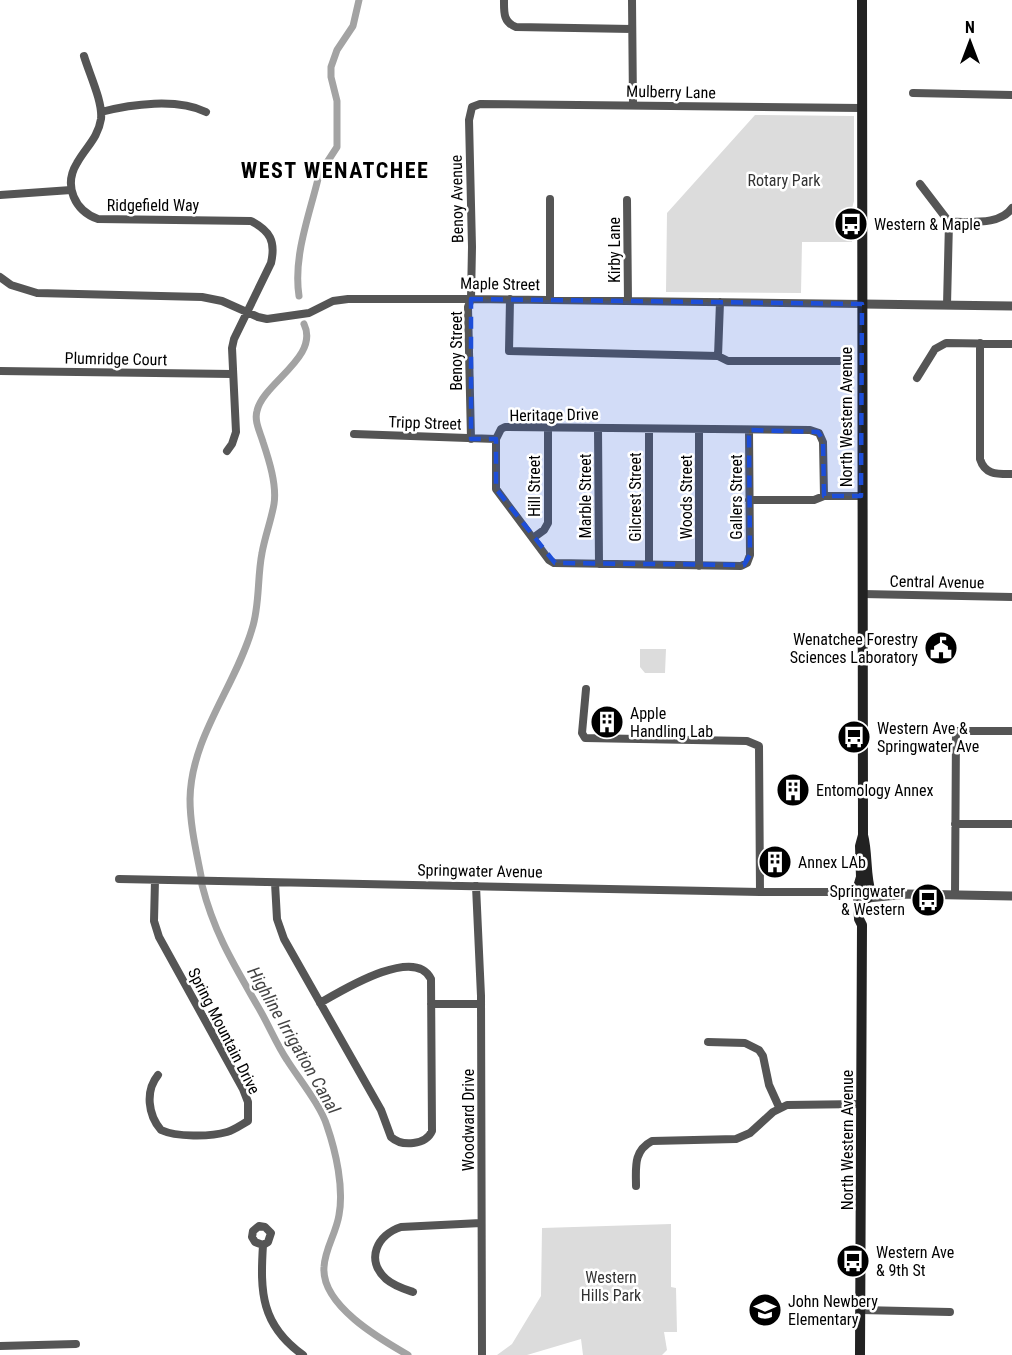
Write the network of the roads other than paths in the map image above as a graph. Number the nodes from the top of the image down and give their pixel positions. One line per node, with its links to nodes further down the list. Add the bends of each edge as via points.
1 (504, 0): 4 (street, via 505,17 516,27)
2 (632, 0): 4 (street)
3 (862, 0): 10 (main road, North Western Avenue)
4 (632, 29): 9 (street)
5 (84, 56): 11 (street)
6 (913, 93): 7 (street)
7 (1012, 95)
8 (480, 104): 9 (street, Mulberry Lane); 21 (street, Benoy Avenue, via 472,107 469,120)
9 (633, 105): 10 (street, Mulberry Lane)
10 (861, 108): 26 (main road, North Western Avenue)
11 (101, 112): 12 (street, via 143,104 194,106); 14 (street, via 95,138 76,164)
12 (206, 112)
13 (920, 184): 19 (street)
14 (71, 190): 15 (street); 29 (street, Ridgefield Way, via 80,209 98,219 238,220 263,228 270,236 274,252)
15 (0, 195)
16 (550, 199): 23 (street)
17 (627, 200): 24 (street, Kirby Lane)
18 (1012, 208): 19 (street, via 1004,218)
19 (949, 222): 27 (street)
20 (0, 277): 29 (street, Maple Street, via 37,293 202,297)
21 (471, 299): 22 (street, Maple Street); 29 (street, Maple Street, via 348,299 296,315 267,319); 43 (street, Benoy Street)
22 (510, 299): 23 (street, Maple Street); 32 (street, via 509,351)
23 (550, 300): 24 (street, Maple Street)
24 (628, 301): 25 (street, Maple Street)
25 (720, 302): 26 (street, Maple Street); 32 (street)
26 (862, 304): 27 (street, Maple Street); 48 (main road, North Western Avenue)
27 (947, 305): 28 (street, Maple Street)
28 (1012, 306)
29 (247, 312): 35 (street, Ridgefield Way, via 234,339)
30 (980, 343): 31 (street); 36 (street, via 938,346); 46 (street, via 980,459 992,474)
31 (1012, 344)
32 (718, 356): 33 (street, via 728,361)
33 (849, 361)
34 (0, 371): 35 (street, Plumridge Court)
35 (232, 374): 45 (street, Ridgefield Way, via 236,432)
36 (917, 378)
37 (548, 428): 38 (street, Heritage Drive); 44 (street, Heritage Drive, via 505,428); 50 (street, Hill Street, via 548,523)
38 (598, 428): 39 (street, Heritage Drive); 52 (street, Marble Street)
39 (649, 429): 40 (street, Heritage Drive); 53 (street, Gilcrest Street)
40 (699, 429): 41 (street, Heritage Drive); 54 (street, Woods Street)
41 (749, 430): 47 (street, Heritage Drive, via 819,433 823,441); 49 (street, Gallers Street)
42 (354, 435): 43 (street, Tripp Street)
43 (471, 439): 44 (street, Tripp Street)
44 (496, 440): 50 (street, Heritage Drive, via 496,489)
45 (226, 451)
46 (1012, 474)
47 (824, 496): 48 (street); 49 (street, via 814,500)
48 (861, 496): 55 (main road, North Western Avenue)
49 (749, 500): 51 (street, Gallers Street)
50 (533, 538): 52 (street, Heritage Drive, via 554,563)
51 (747, 563): 54 (street, Heritage Drive)
52 (599, 564): 53 (street, Heritage Drive)
53 (649, 564): 54 (street, Heritage Drive)
54 (699, 566)
55 (862, 594): 56 (street, Central Avenue); 66 (main road, North Western Avenue)
56 (1012, 597)
57 (586, 689): 65 (street, via 582,733 585,738 747,741 759,746)
58 (1012, 731): 59 (street, via 956,731)
59 (956, 824): 60 (street); 67 (street)
60 (1012, 824)
61 (119, 879): 62 (street, Springwater Avenue)
62 (155, 880): 63 (street, Springwater Avenue); 73 (street, Spring Mountain Drive, via 154,921 159,937 243,1089 248,1121 220,1133 178,1135 161,1130 151,1114 152,1082)
63 (275, 883): 64 (street, Springwater Avenue); 69 (street, via 281,930)
64 (476, 886): 65 (street, Springwater Avenue); 71 (street, Woodward Drive)
65 (760, 892): 66 (street, Springwater Avenue)
66 (863, 893): 67 (street, Springwater Avenue); 74 (main road, North Western Avenue, via 866,919 862,925)
67 (955, 895): 68 (street, Springwater Avenue)
68 (1012, 896)
69 (320, 1003): 70 (street, via 380,972 420,968 431,979); 70 (street, via 381,1110 391,1137 402,1142 420,1142 432,1131)
70 (431, 1004): 71 (street)
71 (481, 1004): 77 (street, Woodward Drive)
72 (708, 1042): 75 (street, via 746,1043 759,1050)
73 (158, 1075)
74 (861, 1104): 75 (street); 80 (main road, North Western Avenue)
75 (779, 1107): 76 (street, via 750,1133 736,1139 661,1140 646,1144 636,1161)
76 (636, 1186)
77 (481, 1223): 79 (street, via 401,1227 381,1239 375,1256 381,1274); 85 (street, Woodward Drive)
78 (263, 1245): 84 (street, via 261,1280 269,1319)
79 (413, 1292)
80 (860, 1310): 81 (street); 86 (main road, North Western Avenue)
81 (950, 1312)
82 (76, 1344): 83 (street)
83 (0, 1346)
84 (303, 1355)
85 (482, 1355)
86 (860, 1355)

